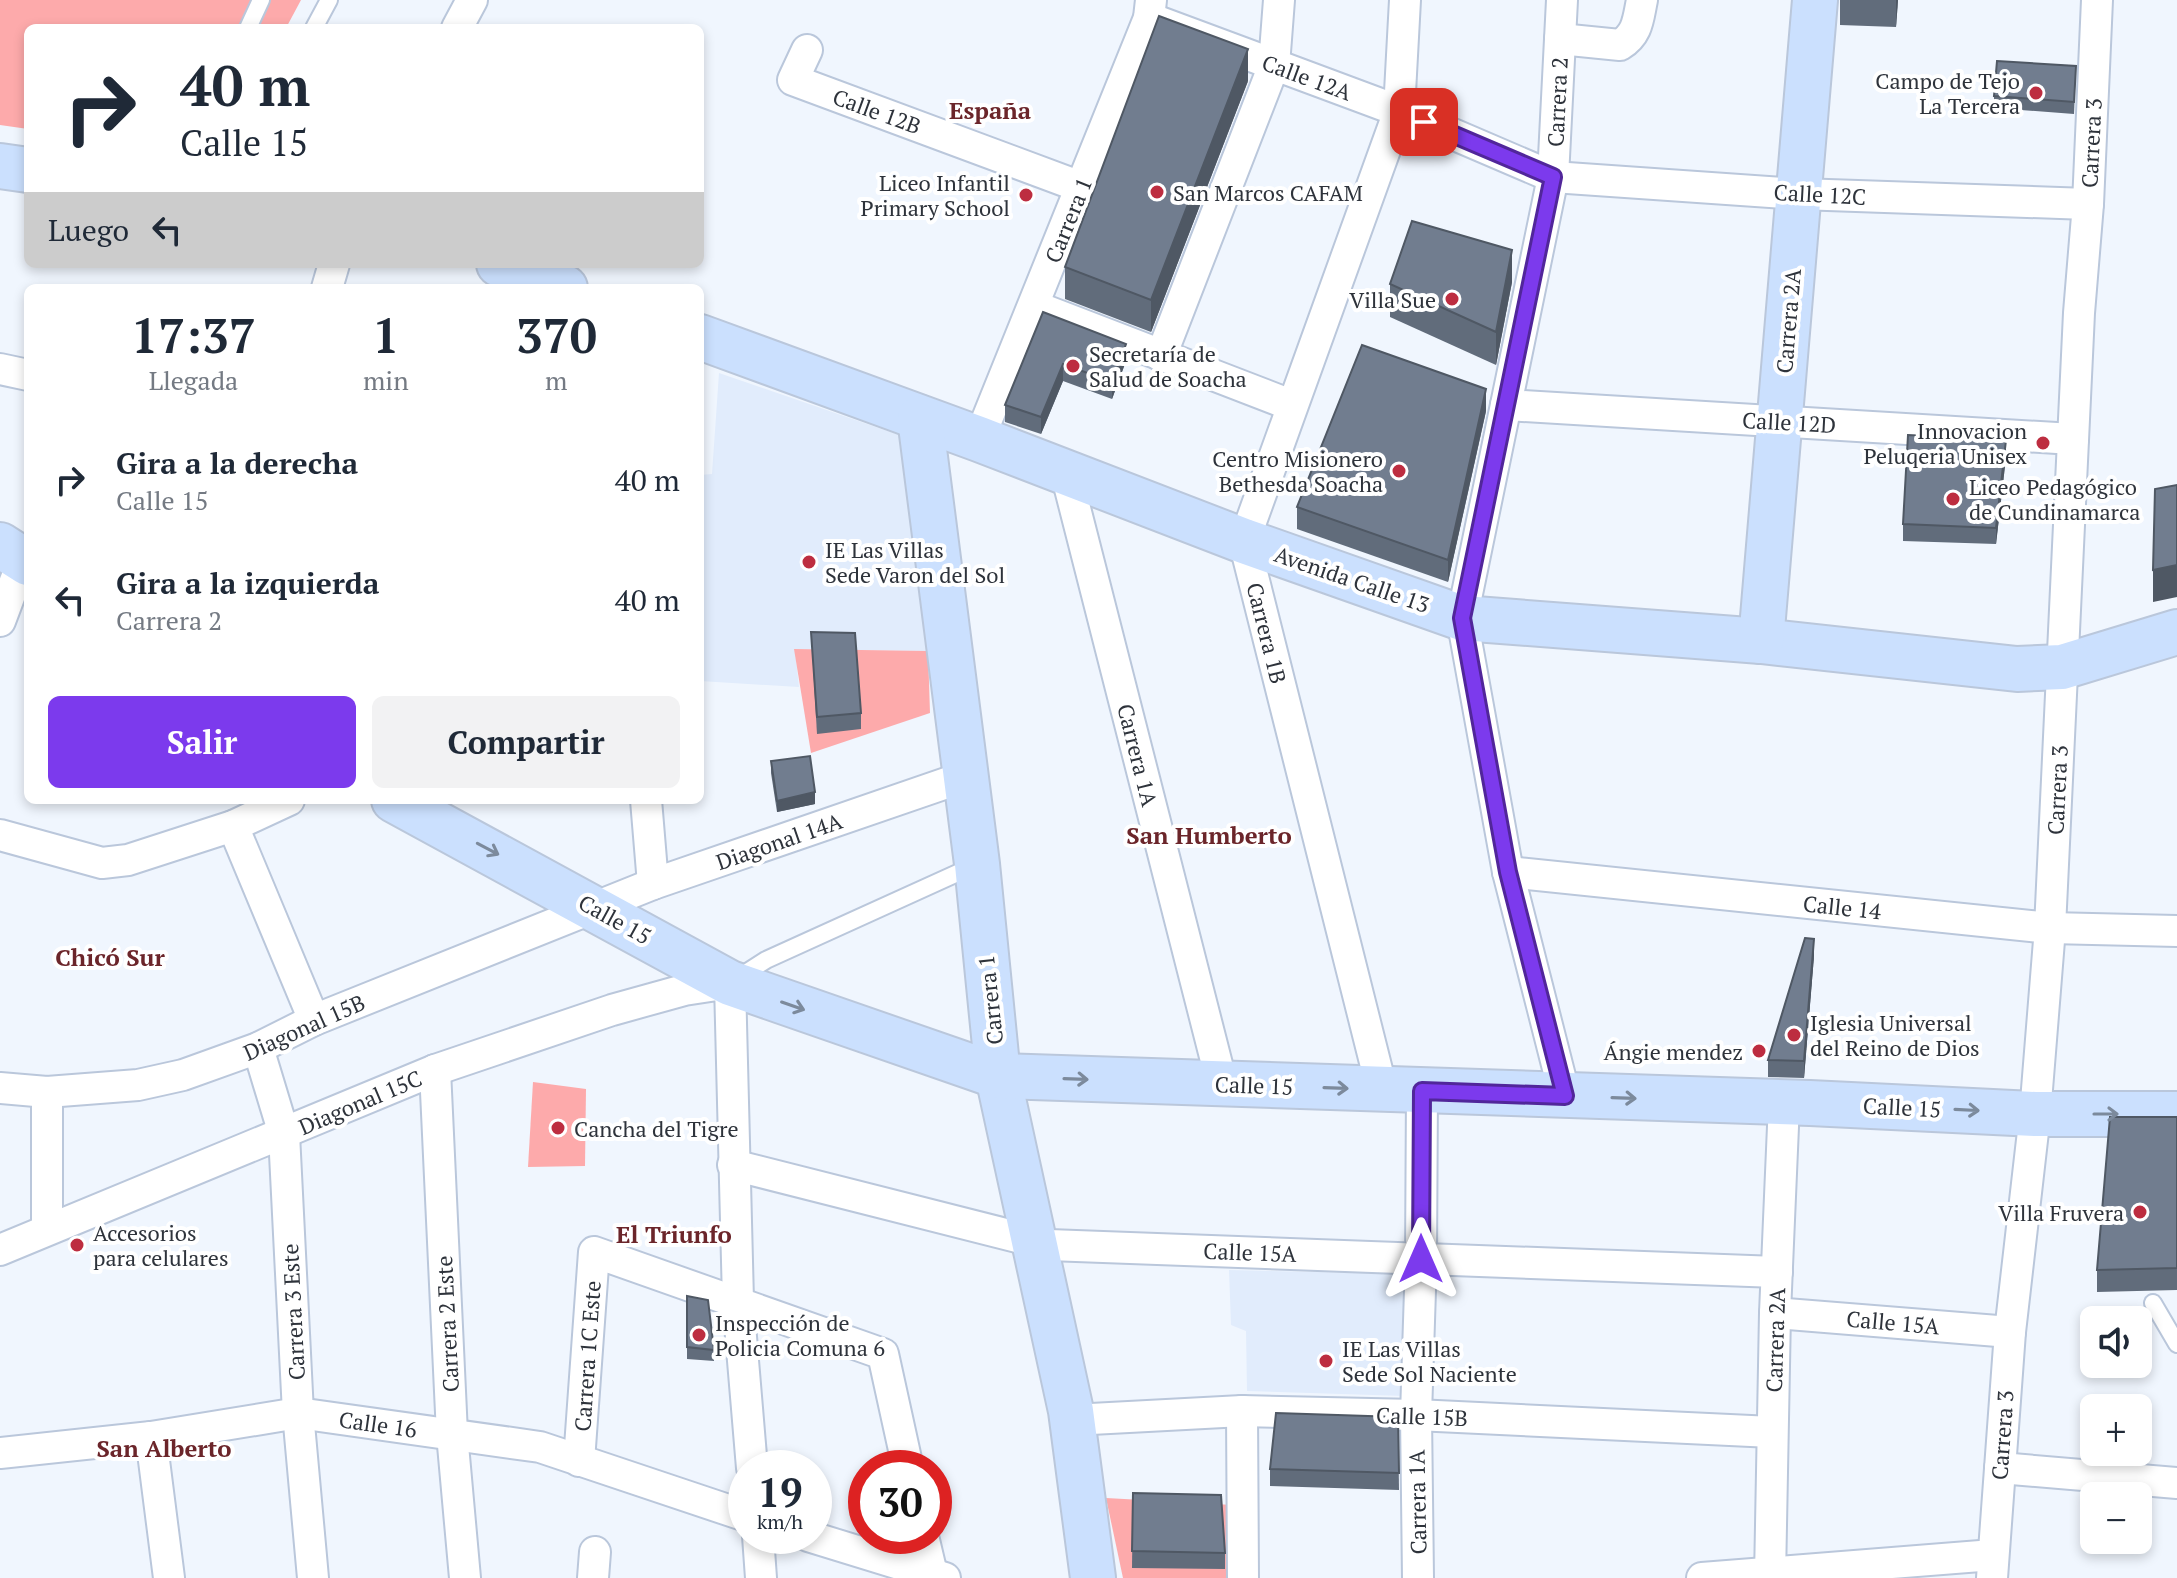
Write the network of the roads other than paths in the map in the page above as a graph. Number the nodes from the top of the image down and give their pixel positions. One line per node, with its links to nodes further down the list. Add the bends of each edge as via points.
1 (261, 0): 11 (lane)
2 (329, 0): 12 (lane)
3 (472, 0): 13 (street)
4 (1279, 0): 16 (street)
5 (1405, 0): 17 (street)
6 (1562, 0): 14 (street, Carrera 2)
7 (1642, 0): 14 (street, via 1636,30 1620,45)
8 (1815, 0): 22 (street, Carrera 2A)
9 (2097, 0): 23 (street, Carrera 3)
10 (1146, 6): 16 (street, Calle 12A); 21 (street, Carrera 1)
11 (250, 24)
12 (316, 24)
13 (459, 24)
14 (1560, 39): 20 (street, Carrera 2)
15 (807, 50): 21 (street, Calle 12B, via 793,80)
16 (1274, 65): 17 (street, Calle 12A); 28 (street)
17 (1399, 111): 20 (street, Calle 12A); 31 (street)
18 (0, 166): 19 (street)
19 (24, 169)
20 (1553, 177): 22 (street, Calle 12C); 32 (street, Carrera 2)
21 (1081, 187): 26 (street, Carrera 1)
22 (1799, 194): 23 (street, Calle 12C); 34 (street, Carrera 2A)
23 (2088, 204): 36 (street, Carrera 3)
24 (510, 268): 25 (street)
25 (554, 284)
26 (1034, 306): 28 (street); 35 (street, Carrera 1)
27 (704, 338): 33 (street, Avenida Calle 13)
28 (1161, 356): 31 (street)
29 (0, 369): 30 (street)
30 (24, 374)
31 (1291, 405): 38 (street)
32 (1506, 405): 34 (street, Calle 12D); 40 (street, Carrera 2)
33 (920, 418): 35 (street, Avenida Calle 13); 45 (street, Carrera 1)
34 (1780, 422): 36 (street, Calle 12D); 43 (street, Carrera 2A)
35 (979, 439): 37 (street, Avenida Calle 13)
36 (2073, 439): 44 (street, Carrera 3)
37 (1066, 473): 38 (street, Avenida Calle 13); 63 (street, Carrera 1A)
38 (1244, 541): 40 (street, Avenida Calle 13); 65 (street, Carrera 1B)
39 (17, 556): 41 (street)
40 (1462, 618): 43 (street, Avenida Calle 13); 53 (street, Carrera 2)
41 (0, 621)
42 (2177, 632): 44 (street, Avenida Calle 13)
43 (1761, 641): 44 (street, Avenida Calle 13, via 2017,669)
44 (2062, 667): 56 (street, Carrera 3)
45 (964, 777): 52 (street, Carrera 1); 54 (street, Diagonal 14A)
46 (280, 804): 50 (street)
47 (410, 804): 49 (street, Calle 15)
48 (646, 804): 54 (street)
49 (445, 813): 55 (street, Calle 15, one-way to 55)
50 (233, 826): 51 (street, via 128,860 102,863); 59 (street)
51 (0, 835)
52 (977, 864): 58 (lane, via 766,960); 62 (street, Carrera 1)
53 (1508, 872): 56 (street, Calle 14); 67 (street, Carrera 2)
54 (653, 884): 55 (street, Diagonal 14A)
55 (595, 907): 58 (street, Calle 15); 59 (street, Diagonal 15B)
56 (2050, 928): 57 (street, Calle 14); 69 (street, Carrera 3)
57 (2177, 931)
58 (730, 983): 61 (street, Diagonal 15C, via 612,1010); 62 (street, Calle 15, one-way to 62); 72 (street)
59 (314, 1020): 60 (street, Diagonal 15B)
60 (258, 1048): 66 (street, Diagonal 15B, via 138,1085); 71 (street, Carrera 3 Este)
61 (435, 1070): 71 (street, Diagonal 15C); 88 (street, Carrera 2 Este)
62 (998, 1076): 63 (street, Calle 15, one-way to 63); 74 (street, Carrera 1)
63 (1222, 1084): 65 (street, Calle 15, one-way to 65)
64 (0, 1088): 66 (street, Diagonal 15B)
65 (1402, 1091): 67 (street, Calle 15); 76 (street, Carrera 1A)
66 (47, 1092): 73 (street)
67 (1565, 1096): 68 (street, Calle 15, one-way to 68)
68 (1784, 1103): 69 (street, Calle 15, one-way to 69); 77 (street, Carrera 2A)
69 (2035, 1114): 70 (street, Calle 15, one-way to 70); 81 (street, Carrera 3)
70 (2177, 1114)
71 (284, 1134): 73 (street, Diagonal 15C); 84 (street, Carrera 3 Este)
72 (733, 1165): 74 (street, Calle 15A); 78 (street)
73 (47, 1229): 75 (street, Diagonal 15C)
74 (1035, 1242): 76 (street, Calle 15A); 86 (street, Carrera 1)
75 (0, 1250)
76 (1421, 1259): 77 (street, Calle 15A); 85 (street, Carrera 1A)
77 (1777, 1272): 80 (street, Carrera 2A)
78 (738, 1301): 90 (street); 91 (street, via 883,1354); 93 (street, Carrera 1C Este, via 594,1252)
79 (2153, 1303): 82 (lane)
80 (1775, 1313): 81 (street, Calle 15A); 87 (street, Carrera 2A)
81 (2010, 1332): 94 (street, Carrera 3)
82 (2177, 1344)
83 (1242, 1411): 85 (street, Calle 15B); 86 (street, Calle 15B); 108 (street)
84 (298, 1413): 88 (street, Calle 16); 89 (street, Calle 16); 104 (street, Carrera 3 Este)
85 (1416, 1415): 87 (street, Calle 15B); 109 (street, Carrera 1A)
86 (1072, 1420): 107 (street, Carrera 1)
87 (1772, 1432): 101 (street, Carrera 2A)
88 (452, 1434): 93 (street, Calle 16, via 540,1447); 105 (street, Carrera 2 Este)
89 (151, 1437): 92 (street, Calle 16); 103 (street)
90 (750, 1450)
91 (904, 1450)
92 (0, 1453)
93 (579, 1461): 96 (street, Calle 16)
94 (2000, 1468): 95 (street); 100 (street, Carrera 3)
95 (2177, 1483)
96 (728, 1510)
97 (832, 1543): 102 (street)
98 (759, 1554): 106 (street)
99 (930, 1554): 102 (street)
100 (1993, 1566): 101 (street)
101 (1770, 1575): 110 (street)
102 (938, 1576)
103 (169, 1578)
104 (313, 1578)
105 (465, 1578)
106 (761, 1578)
107 (1093, 1578)
108 (1243, 1578)
109 (1418, 1578)
110 (1702, 1578)

